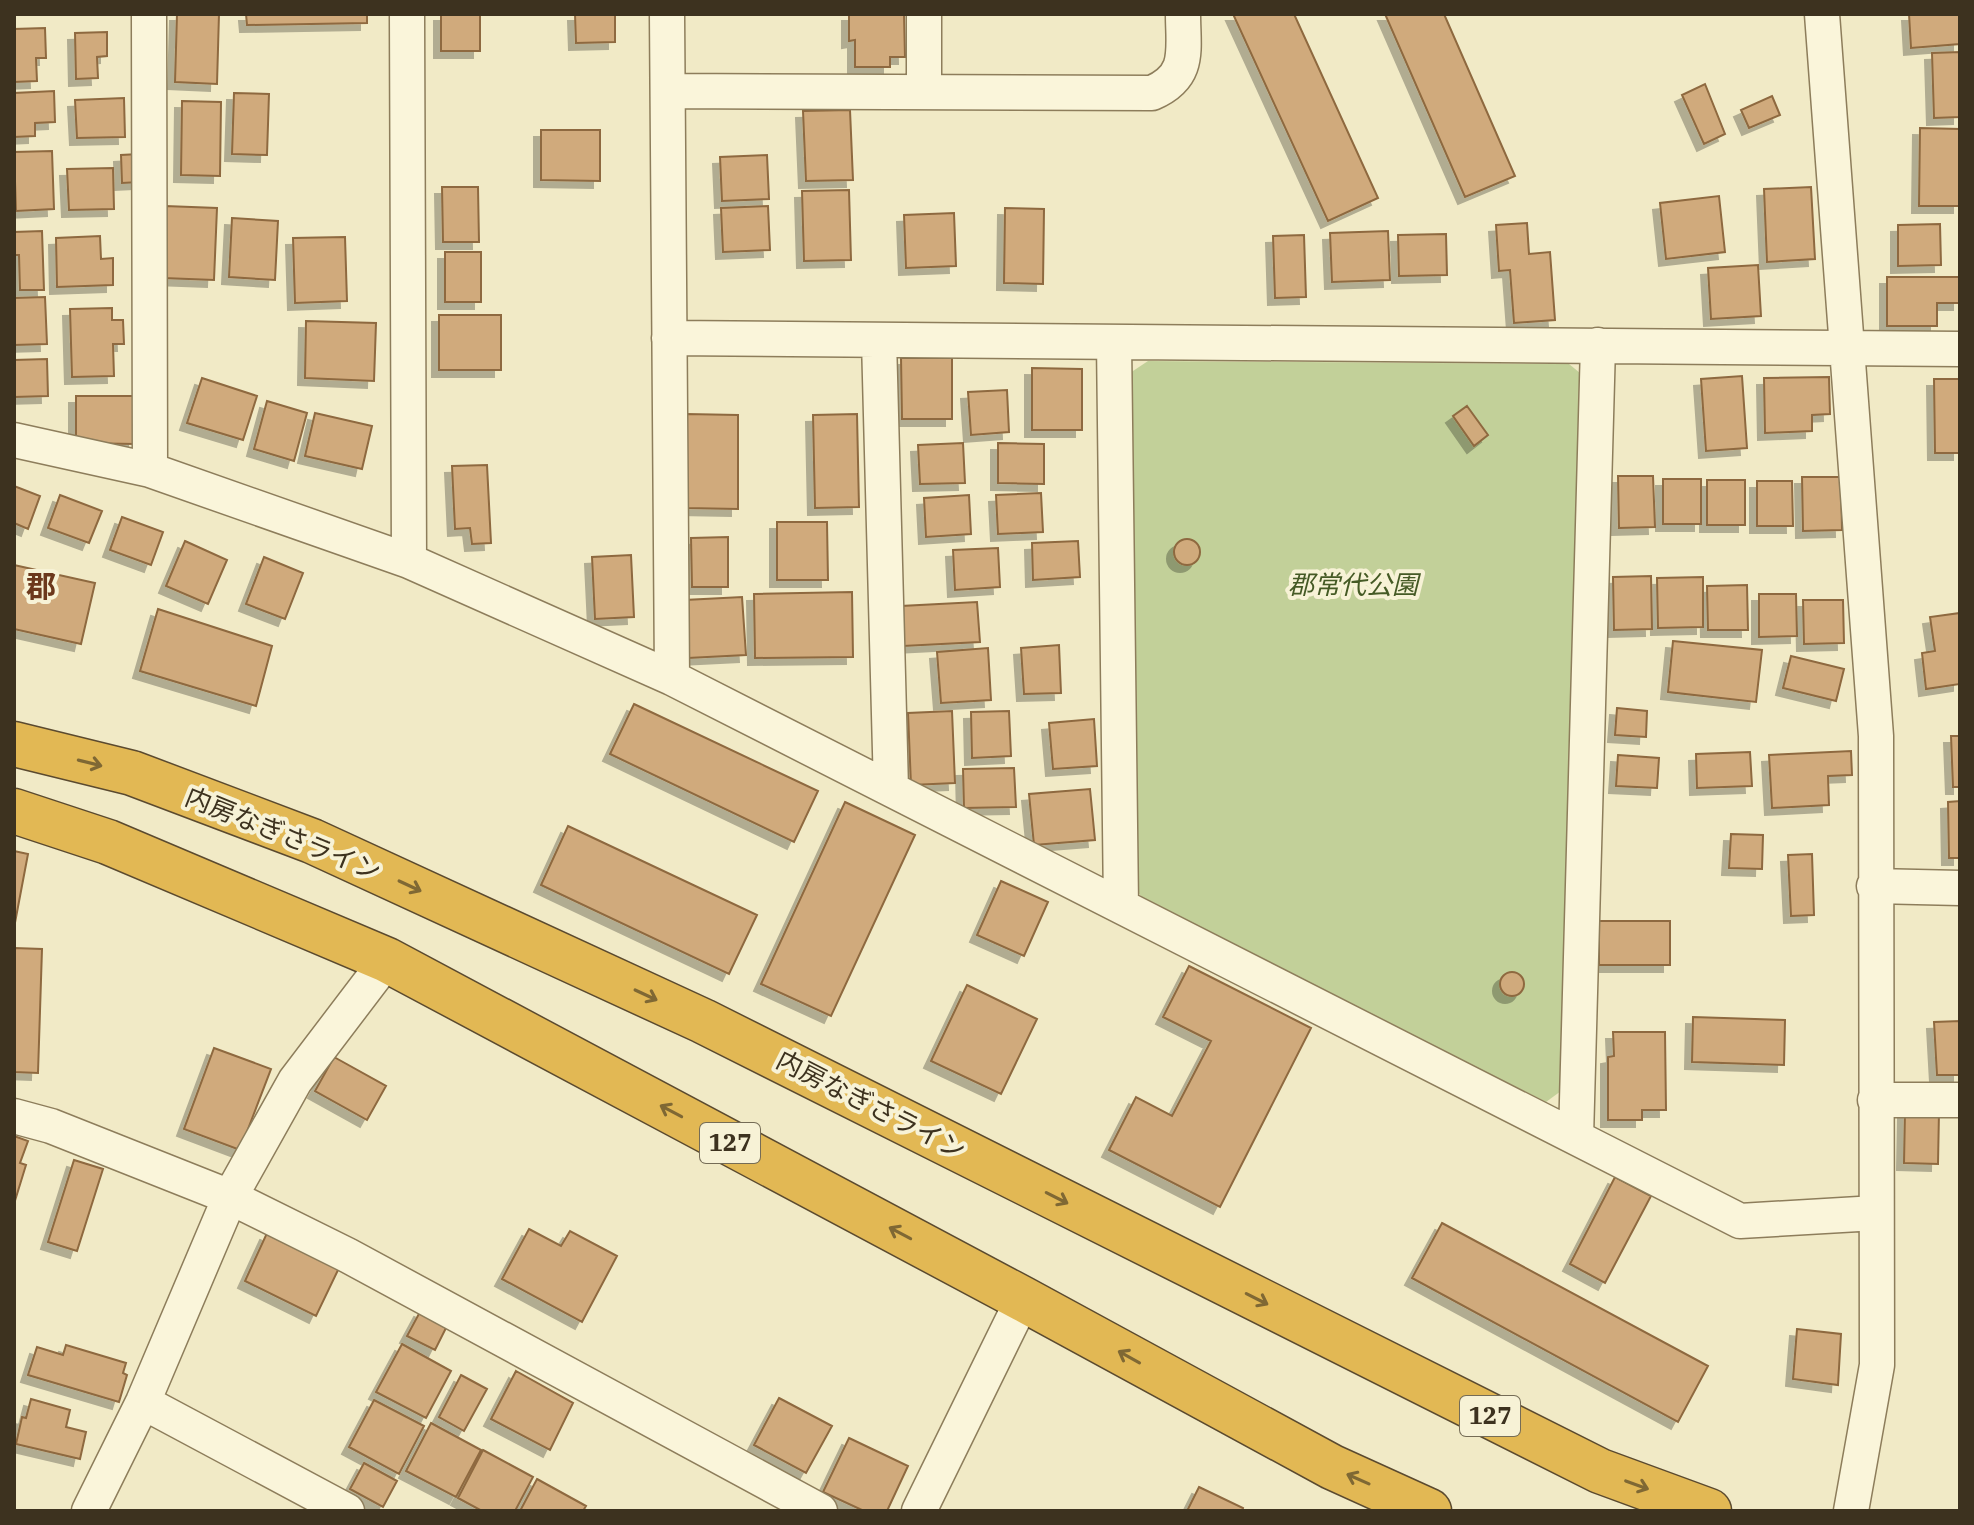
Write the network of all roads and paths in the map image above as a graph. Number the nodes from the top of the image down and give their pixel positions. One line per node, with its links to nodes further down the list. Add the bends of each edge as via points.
1 (149, 14): 16 (street)
2 (407, 14): 17 (street)
3 (667, 14): 7 (street)
4 (924, 14): 8 (street)
5 (1183, 14): 8 (street, via 1178,76 1152,93)
6 (1822, 14): 13 (street)
7 (668, 91): 8 (street); 9 (street)
8 (924, 92)
9 (669, 338): 10 (street); 18 (street)
10 (879, 340): 11 (street); 20 (street)
11 (1114, 342): 12 (street); 24 (street)
12 (1598, 345): 13 (street); 29 (street)
13 (1845, 347): 14 (street); 22 (street, via 1876,736)
14 (1960, 349)
15 (14, 440): 16 (street)
16 (150, 470): 17 (street)
17 (409, 561): 18 (street)
18 (672, 678): 20 (street)
19 (14, 744): 39 (highway, 内房なぎさライン / 127, one-way to 39, via 132,773 312,841 703,1021 1600,1471)
20 (891, 789): 24 (street)
21 (14, 811): 25 (highway, 127, via 108,842)
22 (1874, 886): 23 (street); 26 (street)
23 (1960, 888)
24 (1121, 906): 29 (street)
25 (387, 960): 30 (street, via 295,1081); 32 (highway, 127, one-way to 25)
26 (1875, 1100): 27 (street); 31 (street)
27 (1960, 1100)
28 (14, 1116): 30 (street)
29 (1576, 1137): 31 (street, via 1740,1221)
30 (230, 1197): 33 (street); 36 (street)
31 (1876, 1213): 40 (street, via 1877,1365)
32 (1023, 1299): 37 (street); 38 (highway, 127, one-way to 32, via 1332,1467)
33 (143, 1402): 34 (street); 35 (street)
34 (89, 1511)
35 (347, 1511)
36 (820, 1511)
37 (919, 1511)
38 (1429, 1511)
39 (1709, 1511)
40 (1851, 1511)

